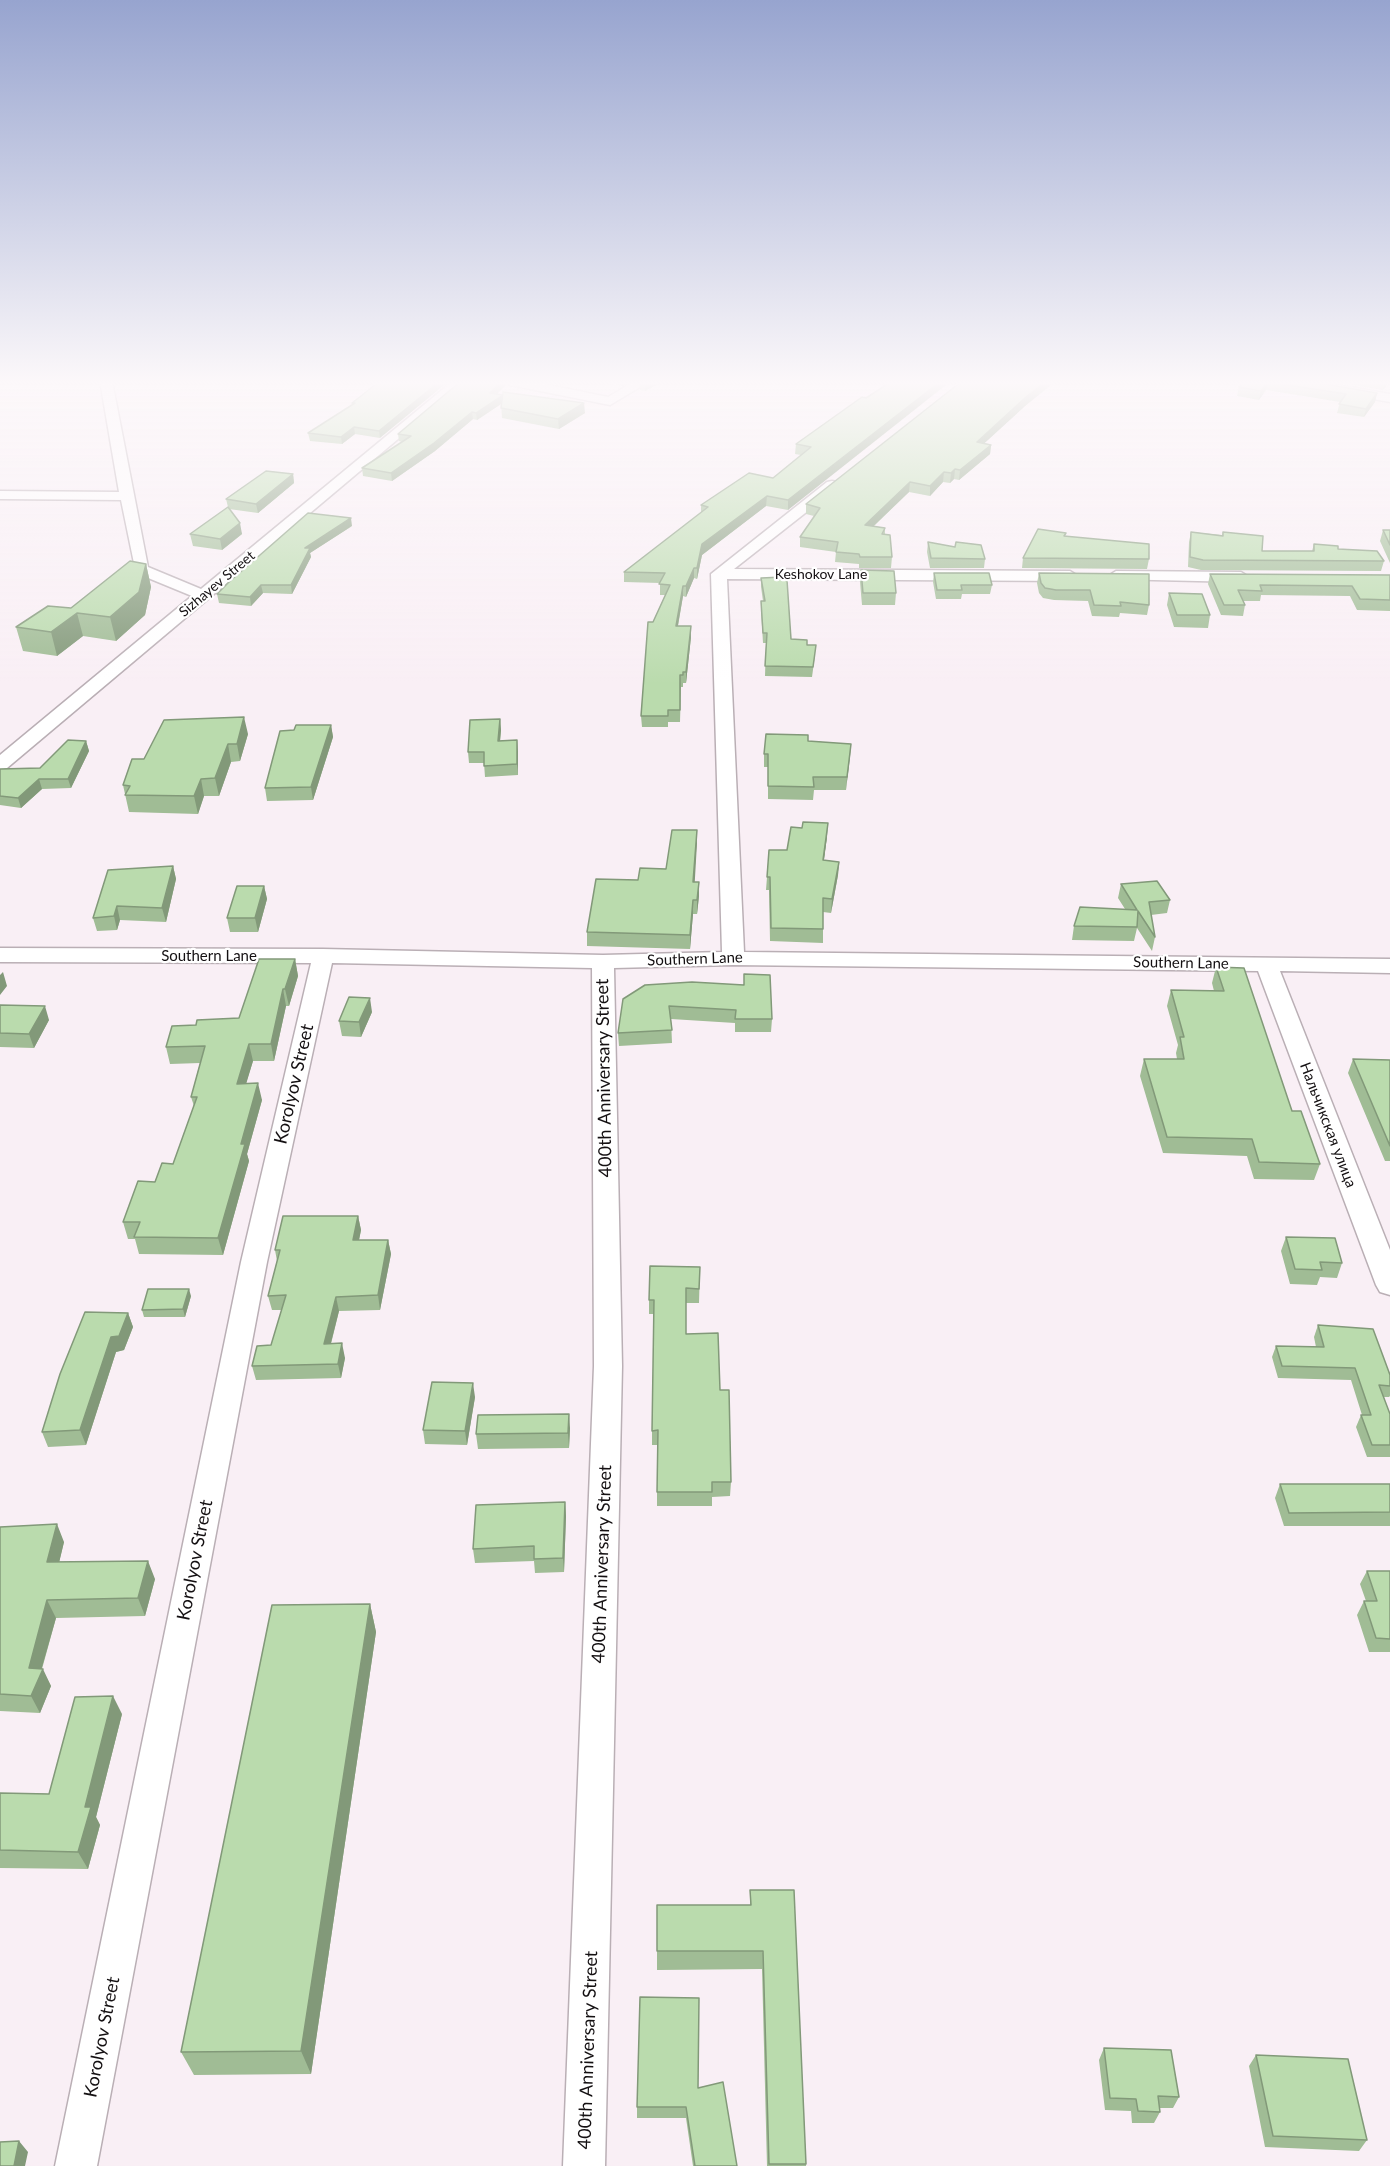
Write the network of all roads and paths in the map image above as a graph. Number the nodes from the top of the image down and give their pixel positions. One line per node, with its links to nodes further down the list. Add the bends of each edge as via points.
1 (124, 482): 5 (street)
2 (339, 482): 8 (street, Sizhayev Street)
3 (836, 482): 6 (street)
4 (0, 495): 5 (street)
5 (127, 496): 8 (street, via 141,570)
6 (719, 574): 7 (street, Keshokov Lane); 12 (street)
7 (1258, 577)
8 (203, 595): 9 (street, Sizhayev Street)
9 (0, 764)
10 (0, 955): 11 (street, Southern Lane)
11 (322, 956): 13 (street, Southern Lane); 17 (street, Korolyov Street, via 251,1274)
12 (733, 958): 13 (street, Southern Lane); 14 (street, Southern Lane)
13 (603, 962): 18 (street, 400th Anniversary Street, via 608,1366)
14 (1266, 964): 15 (street, Southern Lane); 16 (street, Нальчикская улица)
15 (1390, 966)
16 (1390, 1285)
17 (76, 2166)
18 (584, 2166)

